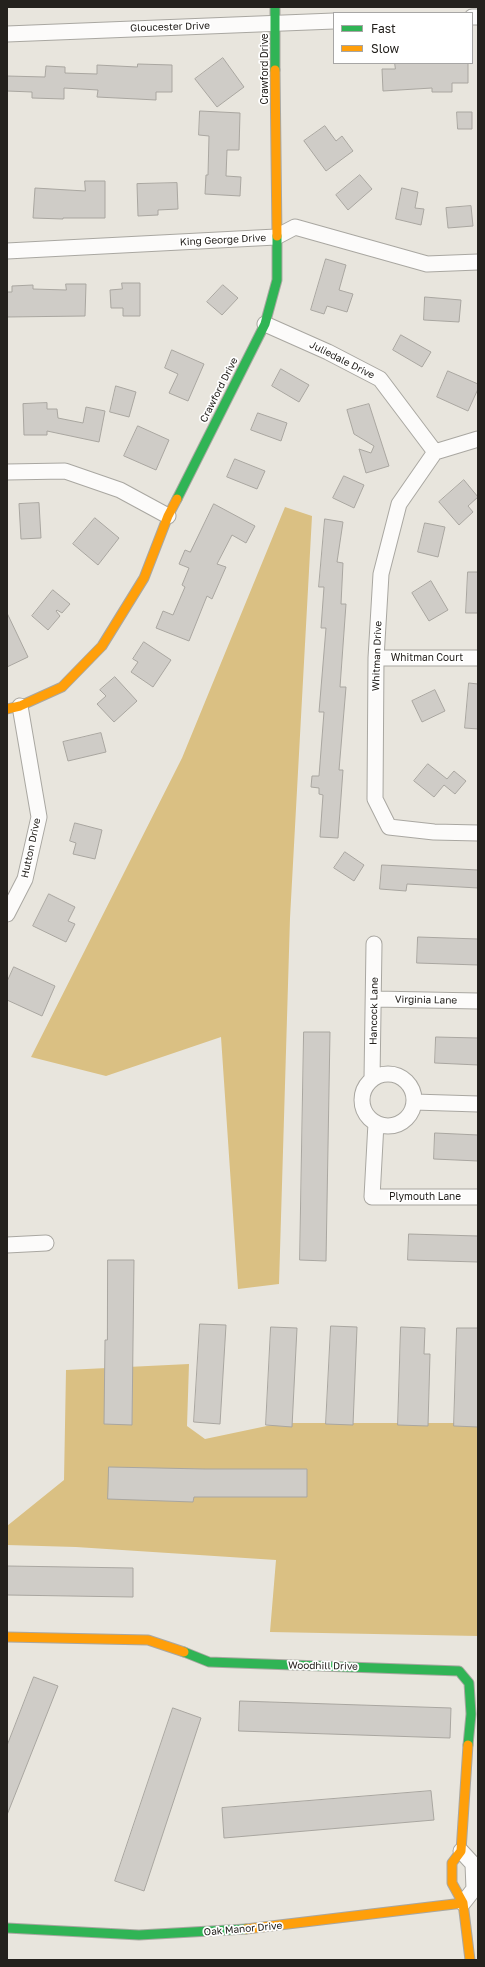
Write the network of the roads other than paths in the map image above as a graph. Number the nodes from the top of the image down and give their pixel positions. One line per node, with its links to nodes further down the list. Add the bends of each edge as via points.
1 (275, 7): 3 (street, Crawford Drive)
2 (333, 21): 3 (street, Gloucester Drive)
3 (277, 23): 4 (street, Gloucester Drive); 5 (street, Crawford Drive)
4 (7, 34)
5 (276, 238): 6 (street, King George Drive); 7 (street, King George Drive, via 295,227 427,264); 8 (street, Crawford Drive, via 277,280)
6 (7, 251)
7 (478, 262)
8 (265, 324): 10 (street, Juliedale Drive, via 380,379); 12 (street, Crawford Drive)
9 (478, 440): 10 (street)
10 (435, 452): 13 (street, Whitman Drive, via 399,504 381,574)
11 (7, 472): 12 (street, via 65,471 120,490)
12 (168, 516): 15 (street, Crawford Drive, via 144,578 102,646 62,687)
13 (376, 658): 14 (street, Whitman Court); 16 (street, Whitman Drive, via 376,800 389,827)
14 (477, 658)
15 (14, 708): 17 (street, Hutton Drive, via 39,817 25,879)
16 (478, 833)
17 (7, 914)
18 (374, 944): 19 (street, Hancock Lane)
19 (375, 999): 20 (street, Virginia Lane); 21 (street, Hancock Lane)
20 (478, 1001)
21 (372, 1079): 22 (street, via 390,1073 400,1076 411,1087); 24 (street, Hancock Lane, via 365,1087 362,1097 363,1107)
22 (414, 1102): 23 (street); 24 (street, via 405,1120 396,1125)
23 (478, 1104)
24 (376, 1123): 25 (street, Plymouth Lane, via 372,1197)
25 (478, 1197)
26 (46, 1243): 27 (street)
27 (7, 1245)
28 (7, 1637): 29 (street, Woodhill Drive, via 148,1640 209,1662 459,1671 469,1683 471,1702)
29 (461, 1851): 30 (street, Woodhill Drive, via 452,1863 452,1883); 30 (street, via 473,1864 474,1889)
30 (463, 1903): 31 (street, Oak Manor Drive); 32 (street, Oak Manor Drive, via 259,1929 158,1935 90,1934); 33 (street, Woodhill Drive)
31 (478, 1903)
32 (7, 1928)
33 (470, 1960)

